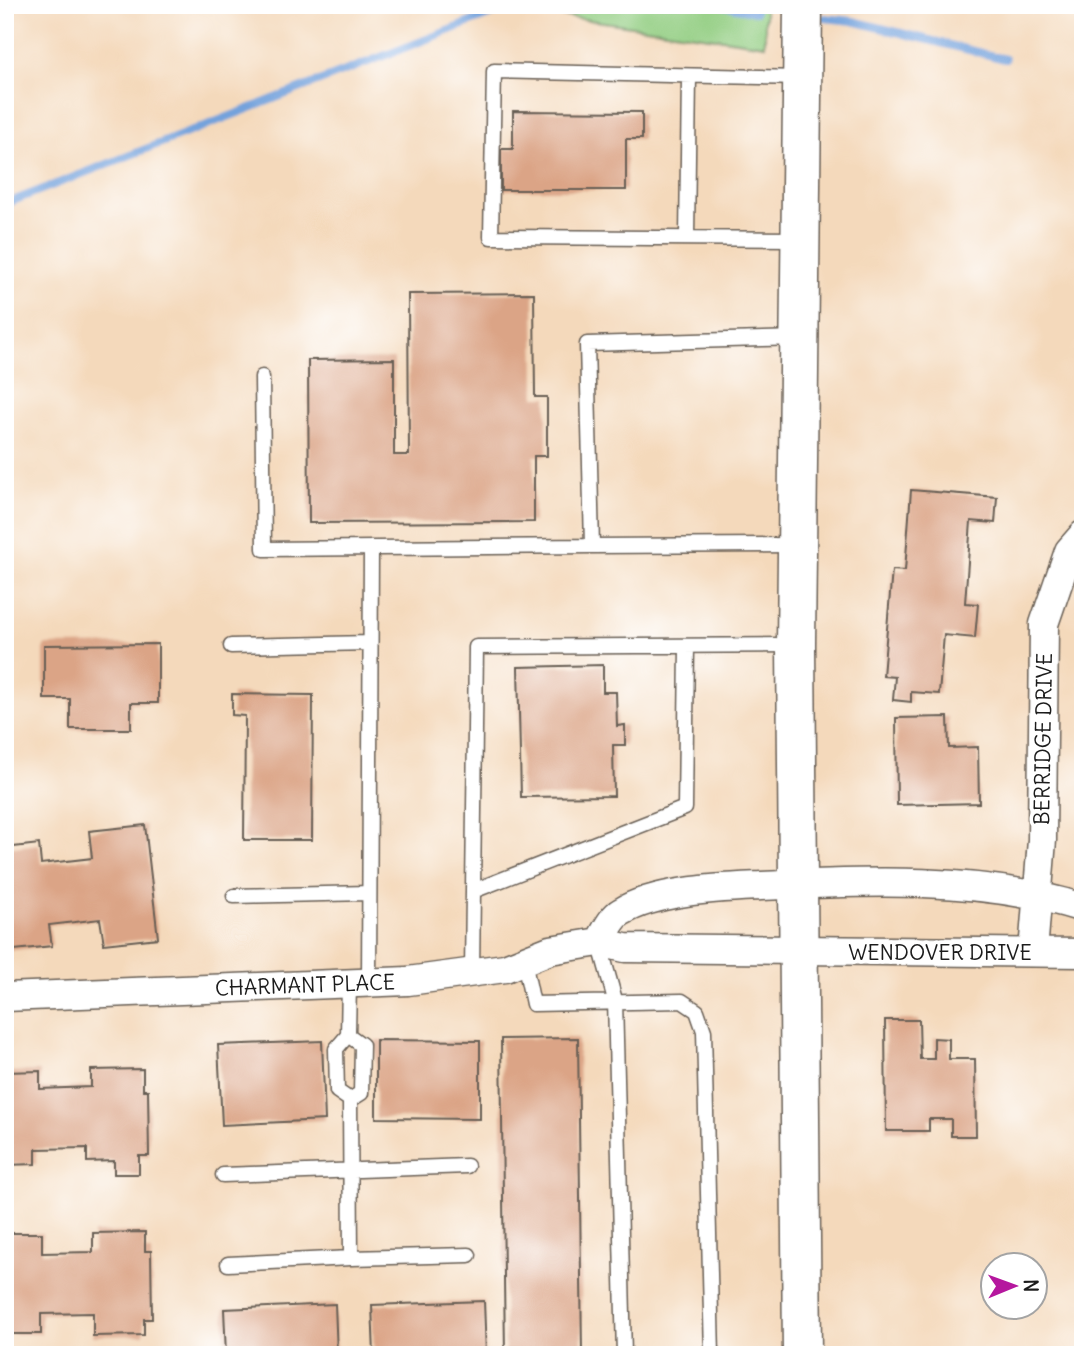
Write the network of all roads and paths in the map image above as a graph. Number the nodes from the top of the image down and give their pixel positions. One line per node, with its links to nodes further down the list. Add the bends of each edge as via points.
1 (803, 5): 3 (main road)
2 (689, 76): 3 (lane); 4 (lane); 4 (lane, via 494,71 491,237)
3 (803, 78): 5 (main road)
4 (687, 239): 5 (lane)
5 (801, 239): 6 (main road)
6 (801, 338): 9 (main road); 10 (lane, via 587,344)
7 (262, 377): 11 (lane, via 264,549)
8 (1083, 535): 20 (street, BERRIDGE DRIVE, via 1069,551 1044,624)
9 (799, 545): 10 (lane); 13 (main road)
10 (592, 546): 11 (lane)
11 (371, 548): 12 (lane)
12 (370, 643): 14 (lane); 18 (lane)
13 (796, 645): 15 (lane); 16 (main road)
14 (231, 646)
15 (687, 646): 17 (lane, via 685,808); 17 (lane, via 476,647)
16 (797, 884): 20 (street, via 920,882); 22 (street, via 722,888 652,901 620,913); 23 (main road)
17 (473, 891): 27 (lane)
18 (369, 894): 19 (lane); 28 (lane)
19 (234, 896)
20 (1038, 896): 21 (street); 24 (street, BERRIDGE DRIVE)
21 (1083, 908)
22 (599, 942): 23 (street, CHARMANT PLACE, via 625,948); 26 (street, CHARMANT PLACE, via 550,950); 30 (lane)
23 (796, 952): 24 (street, WENDOVER DRIVE); 41 (main road)
24 (1033, 952): 25 (street, WENDOVER DRIVE)
25 (1083, 953)
26 (524, 961): 27 (street, CHARMANT PLACE); 30 (lane, via 533,1004)
27 (472, 972): 28 (street, CHARMANT PLACE)
28 (359, 983): 29 (street, CHARMANT PLACE); 31 (lane)
29 (5, 997)
30 (615, 1000): 39 (lane); 40 (lane, via 682,1000 697,1011 704,1031)
31 (348, 1035): 32 (lane, via 336,1049 337,1091); 32 (lane, via 362,1045 360,1093)
32 (350, 1100): 34 (lane)
33 (467, 1166): 34 (lane)
34 (351, 1170): 35 (lane); 37 (lane)
35 (223, 1175)
36 (469, 1255): 37 (lane)
37 (351, 1258): 38 (lane)
38 (228, 1264)
39 (624, 1355)
40 (712, 1355)
41 (802, 1355)

